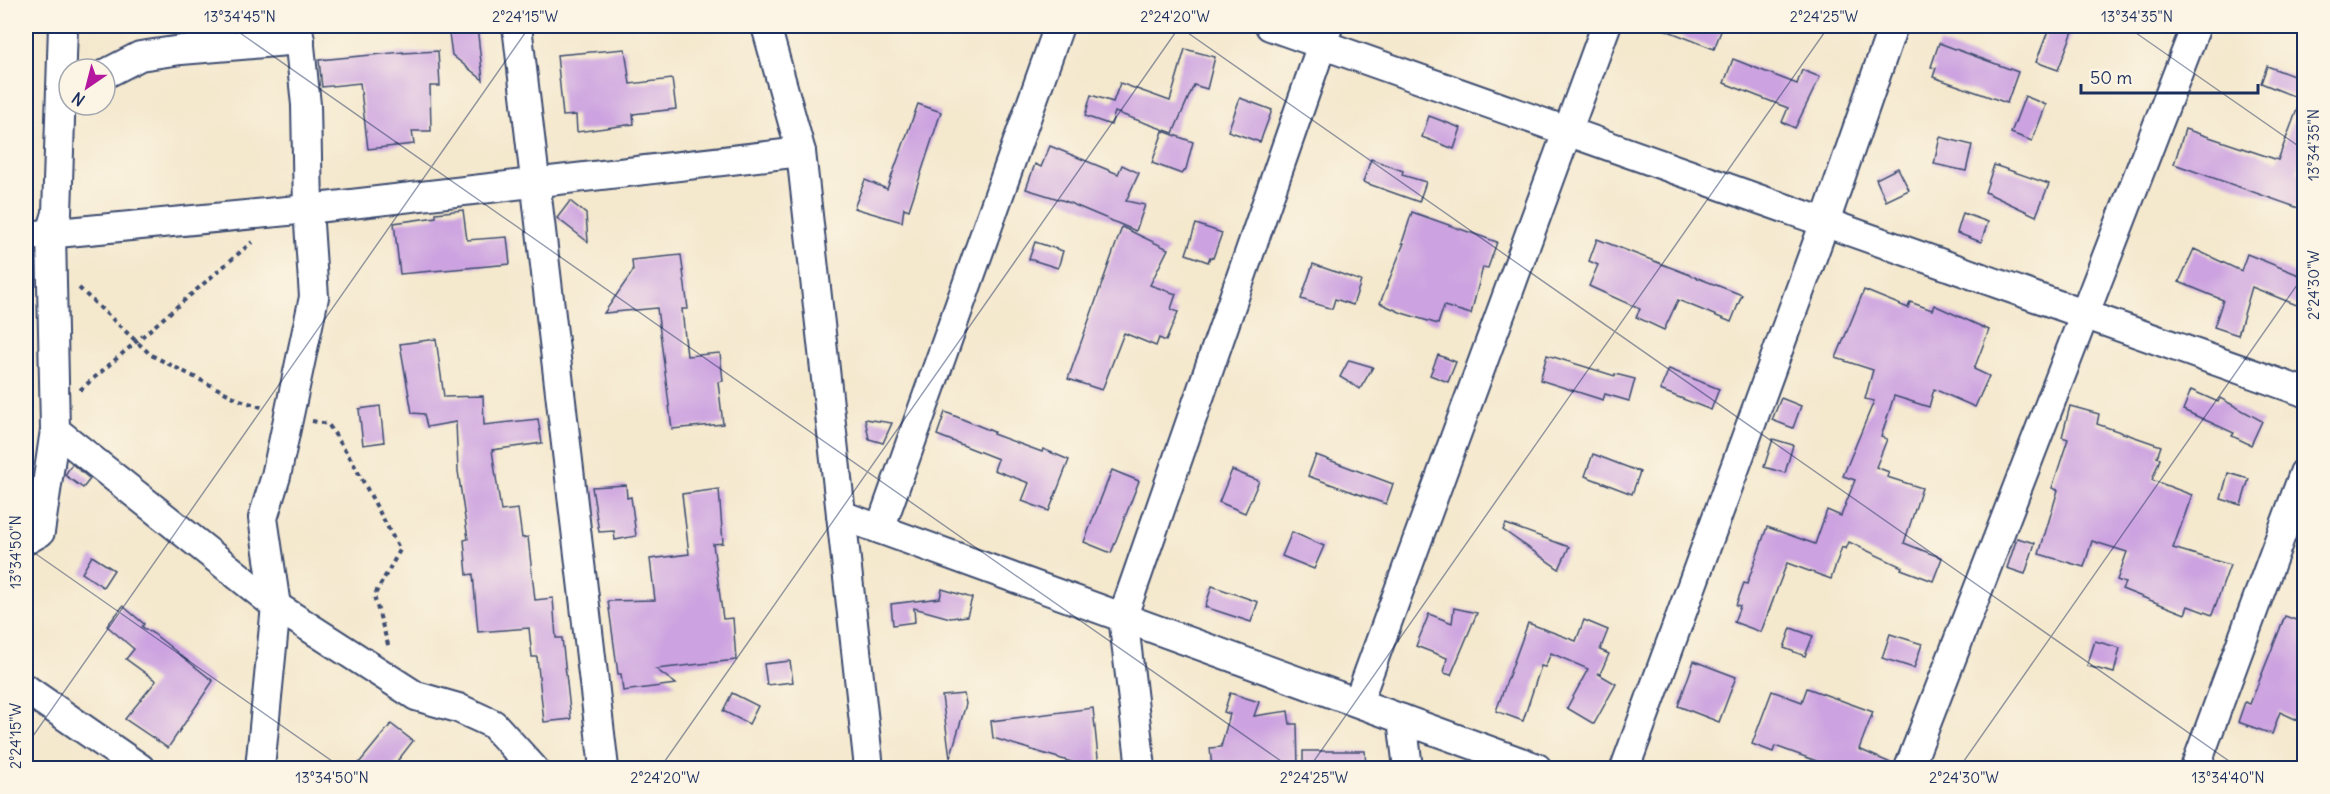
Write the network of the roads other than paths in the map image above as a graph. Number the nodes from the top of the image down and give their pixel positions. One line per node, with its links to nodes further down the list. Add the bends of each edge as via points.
1 (63, 26): 11 (street)
2 (517, 26): 16 (street)
3 (766, 26): 15 (street)
4 (1059, 26): 25 (street)
5 (1270, 26): 10 (street)
6 (1606, 26): 14 (street)
7 (1893, 26): 18 (street)
8 (2196, 26): 20 (street)
9 (299, 33): 12 (street, via 140,56); 17 (street, via 306,105)
10 (1325, 35): 14 (street); 28 (street)
11 (64, 57)
12 (117, 68)
13 (64, 117): 19 (street, via 57,213)
14 (1568, 130): 18 (street); 30 (street)
15 (801, 152): 16 (street); 24 (street)
16 (536, 183): 17 (street); 35 (street)
17 (308, 209): 19 (street); 27 (street, via 314,297 276,476 263,518)
18 (1825, 222): 20 (street); 40 (street)
19 (38, 235): 22 (street)
20 (2085, 314): 21 (street); 41 (street)
21 (2304, 392)
22 (55, 421): 26 (street, via 40,532); 27 (street)
23 (2304, 473): 42 (street)
24 (841, 515): 25 (street); 36 (street)
25 (880, 529): 28 (street)
26 (26, 540)
27 (276, 606): 33 (street); 34 (street, via 416,696 458,708 493,724)
28 (1122, 616): 30 (street); 37 (street)
29 (26, 689): 32 (street)
30 (1358, 702): 31 (street)
31 (1402, 719): 38 (street); 39 (street)
32 (140, 768)
33 (260, 768)
34 (533, 768)
35 (604, 768)
36 (869, 768)
37 (1141, 768)
38 (1408, 768)
39 (1537, 768)
40 (1625, 768)
41 (1909, 768)
42 (2195, 768)

